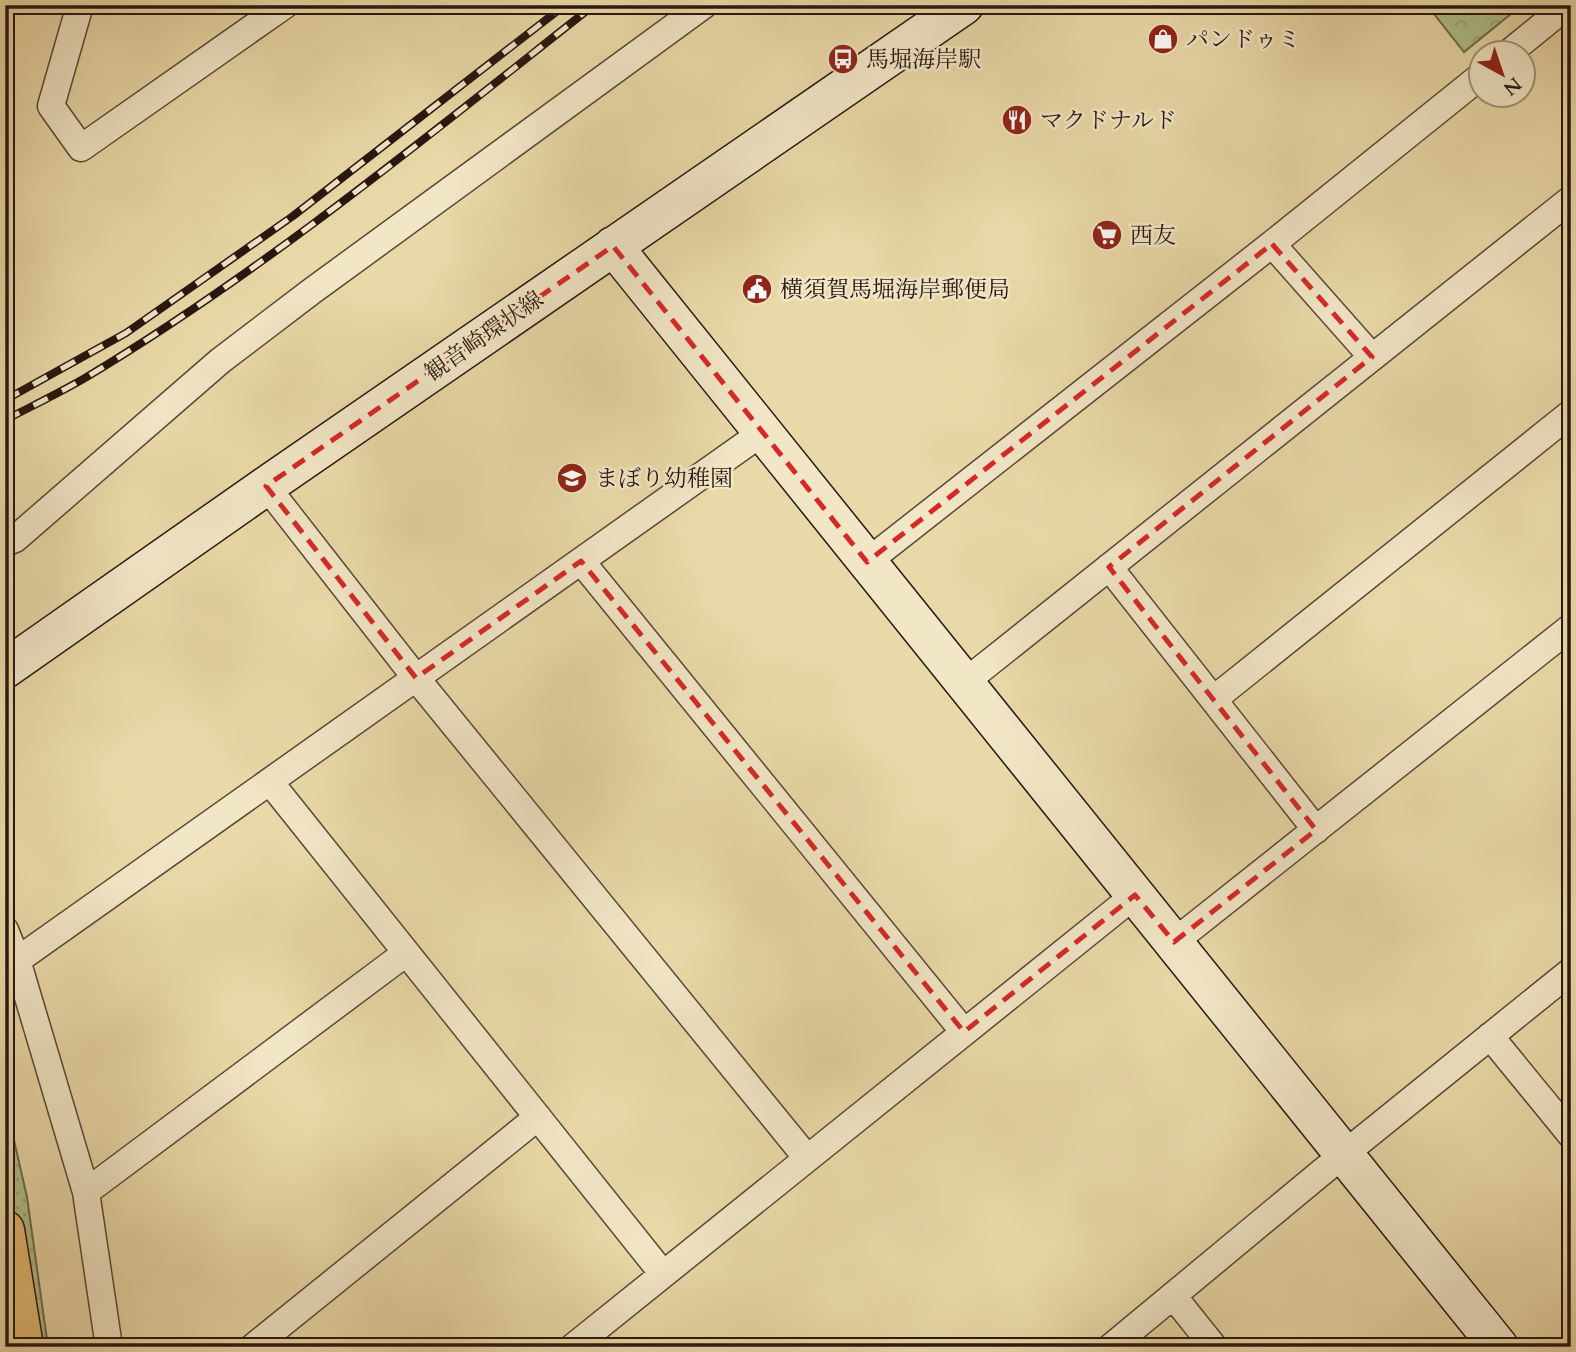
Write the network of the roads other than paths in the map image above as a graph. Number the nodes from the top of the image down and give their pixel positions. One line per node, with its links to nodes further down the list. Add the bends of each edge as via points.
1 (80, 5): 2 (street, via 51,106 81,148)
2 (285, 5)
3 (704, 5): 15 (street, via 220,361 15,540)
4 (964, 5): 10 (street, 観音崎環状線)
5 (1568, 5): 6 (street)
6 (1527, 38)
7 (1468, 86): 9 (street)
8 (1571, 199): 11 (street)
9 (1272, 244): 11 (street); 17 (street)
10 (613, 246): 13 (street); 14 (street, 観音崎環状線)
11 (1372, 357): 18 (street)
12 (1571, 413): 23 (street)
13 (763, 432): 16 (street); 17 (street)
14 (266, 486): 20 (street, 観音崎環状線); 21 (street)
15 (5, 543)
16 (581, 561): 21 (street); 32 (street)
17 (867, 562): 22 (street)
18 (1109, 567): 22 (street); 23 (street)
19 (1571, 627): 25 (street)
20 (5, 669)
21 (416, 678): 24 (street); 37 (street)
22 (965, 682): 26 (street)
23 (1214, 699): 25 (street)
24 (270, 782): 29 (street); 30 (street)
25 (1316, 830): 28 (street)
26 (1135, 895): 28 (street); 32 (street)
27 (5, 930): 30 (street)
28 (1174, 942): 36 (street)
29 (406, 953): 34 (street); 38 (street)
30 (11, 964): 38 (street)
31 (1571, 971): 33 (street)
32 (964, 1032): 37 (street)
33 (1490, 1036): 35 (street); 36 (street)
34 (538, 1117): 40 (street); 46 (street)
35 (1571, 1135)
36 (1344, 1154): 41 (street); 50 (street)
37 (807, 1158): 40 (street)
38 (86, 1192): 45 (street)
39 (5, 1230): 44 (highway)
40 (663, 1274): 47 (street)
41 (1174, 1297): 48 (street); 49 (street)
42 (5, 1338): 43 (highway)
43 (7, 1347)
44 (24, 1347)
45 (108, 1347)
46 (253, 1347)
47 (573, 1347)
48 (1111, 1347)
49 (1214, 1347)
50 (1499, 1347)

